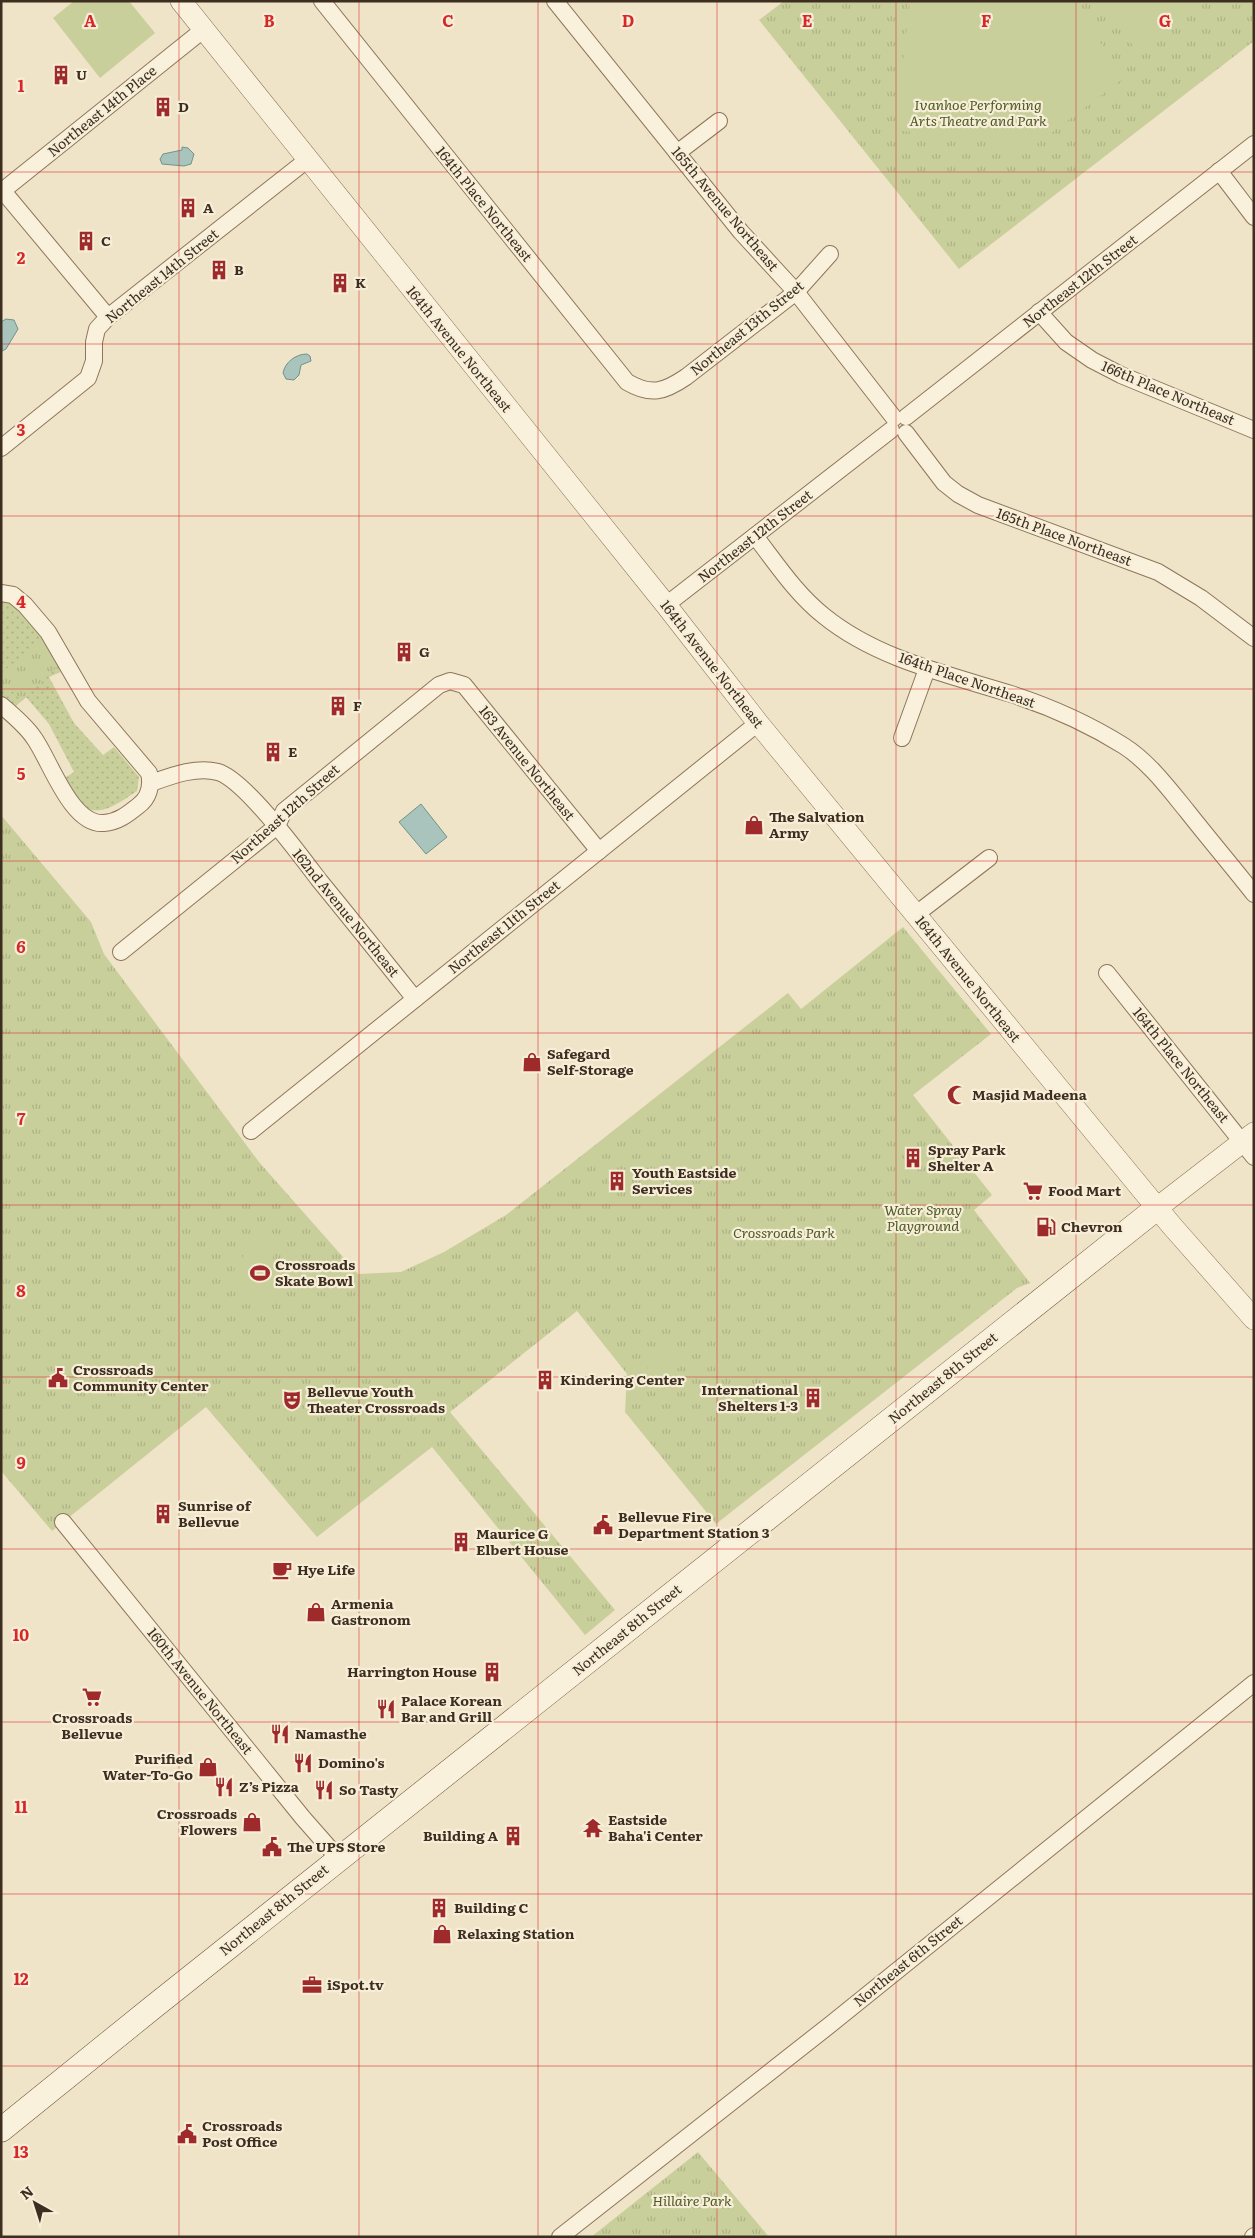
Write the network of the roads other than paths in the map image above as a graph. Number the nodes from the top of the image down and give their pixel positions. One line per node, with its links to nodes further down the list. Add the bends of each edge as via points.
1 (180, 1): 4 (street, 164th Avenue Northeast)
2 (322, 1): 16 (street, 164th Place Northeast, via 627,382 641,390)
3 (555, 1): 7 (street, 165th Avenue Northeast)
4 (203, 30): 8 (street, 164th Avenue Northeast); 10 (street, Northeast 14th Place)
5 (719, 121): 7 (street)
6 (1254, 144): 9 (street, Northeast 12th Street)
7 (677, 153): 13 (street, 165th Avenue Northeast, via 741,232)
8 (307, 160): 15 (street, Northeast 14th Street); 22 (street, 164th Avenue Northeast)
9 (1219, 171): 11 (street); 14 (street, Northeast 12th Street)
10 (2, 191): 15 (street)
11 (1254, 217)
12 (830, 254): 13 (street, Northeast 13th Street)
13 (796, 292): 16 (street, Northeast 13th Street, via 686,378); 17 (street, 165th Avenue Northeast)
14 (1039, 312): 17 (street, Northeast 12th Street); 18 (street, 166th Place Northeast, via 1066,342 1092,360)
15 (108, 317): 19 (street, Northeast 14th Street, via 97,329 94,361 88,378)
16 (657, 392)
17 (899, 424): 20 (street, Northeast 12th Street); 23 (street, 165th Place Northeast, via 944,483 958,494 978,505 1158,572 1201,598)
18 (1254, 430)
19 (1, 448)
20 (754, 536): 22 (street, Northeast 12th Street); 24 (street, 164th Place Northeast, via 801,595 823,616 846,632)
21 (1, 593): 29 (street, via 13,595 25,604 48,632 88,701 149,773)
22 (666, 605): 27 (street, 164th Avenue Northeast)
23 (1254, 638)
24 (926, 669): 28 (street); 33 (street, 164th Place Northeast, via 1073,717 1126,748 1154,772)
25 (450, 681): 30 (street, Northeast 12th Street, via 439,685 284,811); 31 (street, 163 Avenue Northeast, via 464,685)
26 (1, 706): 29 (street, via 34,737 61,788 87,819 103,824 120,819 146,800)
27 (758, 723): 31 (street, Northeast 11th Street); 34 (street, 164th Avenue Northeast)
28 (902, 738)
29 (151, 782): 30 (street, 162nd Avenue Northeast, via 186,772 218,772 235,781)
30 (276, 826): 35 (street, Northeast 12th Street); 37 (street, 162nd Avenue Northeast)
31 (599, 851): 37 (street, Northeast 11th Street)
32 (989, 858): 34 (street)
33 (1254, 894)
34 (915, 915): 40 (street, 164th Avenue Northeast)
35 (121, 952)
36 (1107, 973): 39 (street, 164th Place Northeast)
37 (414, 999): 38 (street, Northeast 11th Street)
38 (250, 1131)
39 (1250, 1144): 40 (street, Northeast 8th Street)
40 (1157, 1208): 41 (street, 164th Avenue Northeast); 44 (main road, Northeast 8th Street)
41 (1254, 1320)
42 (63, 1522): 44 (street, 160th Avenue Northeast)
43 (1254, 1683): 46 (street, Northeast 6th Street)
44 (339, 1859): 45 (main road, Northeast 8th Street)
45 (1, 2130)
46 (560, 2237)

